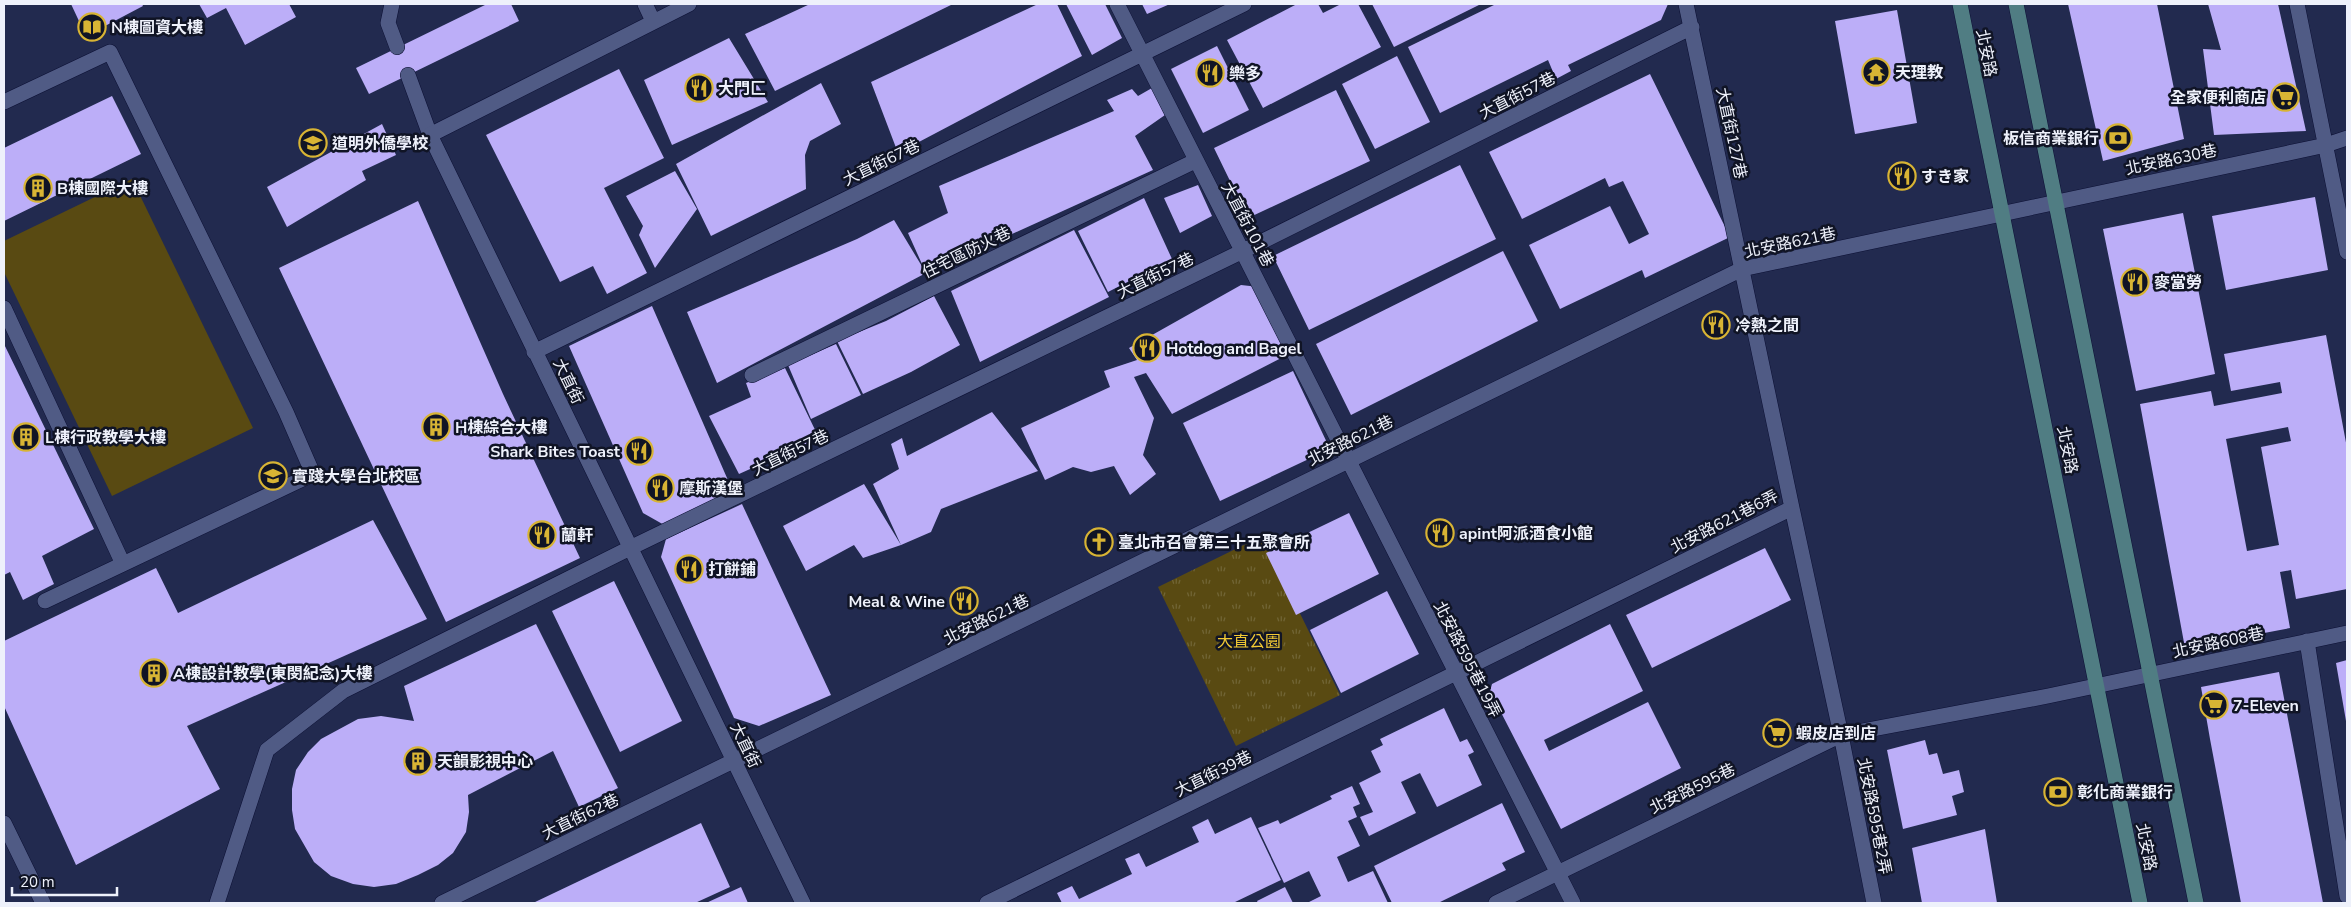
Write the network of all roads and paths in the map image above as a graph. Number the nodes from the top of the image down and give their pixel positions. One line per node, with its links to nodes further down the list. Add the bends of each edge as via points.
1 (392, 4): 12 (street, via 388,23)
2 (645, 4): 10 (street)
3 (689, 4): 10 (street)
4 (1117, 4): 13 (street, 大直街101巷)
5 (1244, 4): 13 (street, 大直街67巷)
6 (1686, 4): 11 (street, 大直街127巷)
7 (1960, 4): 21 (main road, 北安路)
8 (2016, 4): 20 (main road)
9 (2297, 4): 18 (street)
10 (653, 22): 16 (street)
11 (1692, 27): 22 (street, 大直街57巷); 24 (street, 大直街127巷)
12 (397, 48)
13 (1142, 53): 19 (street, 大直街101巷); 26 (street, 大直街67巷)
14 (408, 75): 16 (street, 大直街)
15 (4, 102): 31 (street, via 110,52 286,412 313,474)
16 (430, 135): 26 (street, 大直街)
17 (2347, 138): 18 (street, 北安路630巷)
18 (2326, 145): 20 (street, 北安路630巷); 23 (street)
19 (1195, 161): 22 (street, 大直街101巷); 27 (street, 住宅區防火巷)
20 (2055, 202): 21 (street, 北安路630巷); 36 (main road)
21 (2002, 214): 24 (street, 北安路621巷); 37 (main road, 北安路)
22 (1243, 251): 28 (street, 大直街101巷); 30 (street, 大直街57巷)
23 (2347, 252)
24 (1742, 269): 28 (street, 北安路621巷); 29 (street, 北安路621巷6弄)
25 (4, 308): 31 (street)
26 (534, 352): 30 (street, 大直街)
27 (752, 375)
28 (1350, 460): 35 (street, 北安路595巷19弄); 39 (street, 北安路621巷)
29 (1792, 508): 35 (street, 北安路621巷6弄); 38 (street)
30 (630, 548): 39 (street, 大直街); 44 (street, 大直街57巷, via 343,691 267,750)
31 (123, 564): 32 (street)
32 (44, 601)
33 (2347, 633): 34 (street, 北安路608巷)
34 (2307, 641): 36 (street, 北安路608巷); 42 (street)
35 (1455, 673): 41 (street, 北安路595巷19弄); 47 (street, 大直街39巷)
36 (2151, 675): 37 (street, 北安路608巷); 52 (main road)
37 (2096, 686): 38 (street, 北安路595巷); 51 (main road, 北安路)
38 (1841, 736): 41 (street, 北安路595巷); 50 (street, 北安路595巷2弄)
39 (734, 760): 45 (street, 大直街62巷); 46 (street, 大直街)
40 (4, 822): 43 (street)
41 (1558, 872): 48 (street, 北安路595巷); 49 (street, 北安路595巷19弄)
42 (2347, 896)
43 (43, 903)
44 (217, 903)
45 (442, 903)
46 (803, 903)
47 (987, 903)
48 (1496, 903)
49 (1573, 903)
50 (1874, 903)
51 (2140, 903)
52 (2196, 903)

